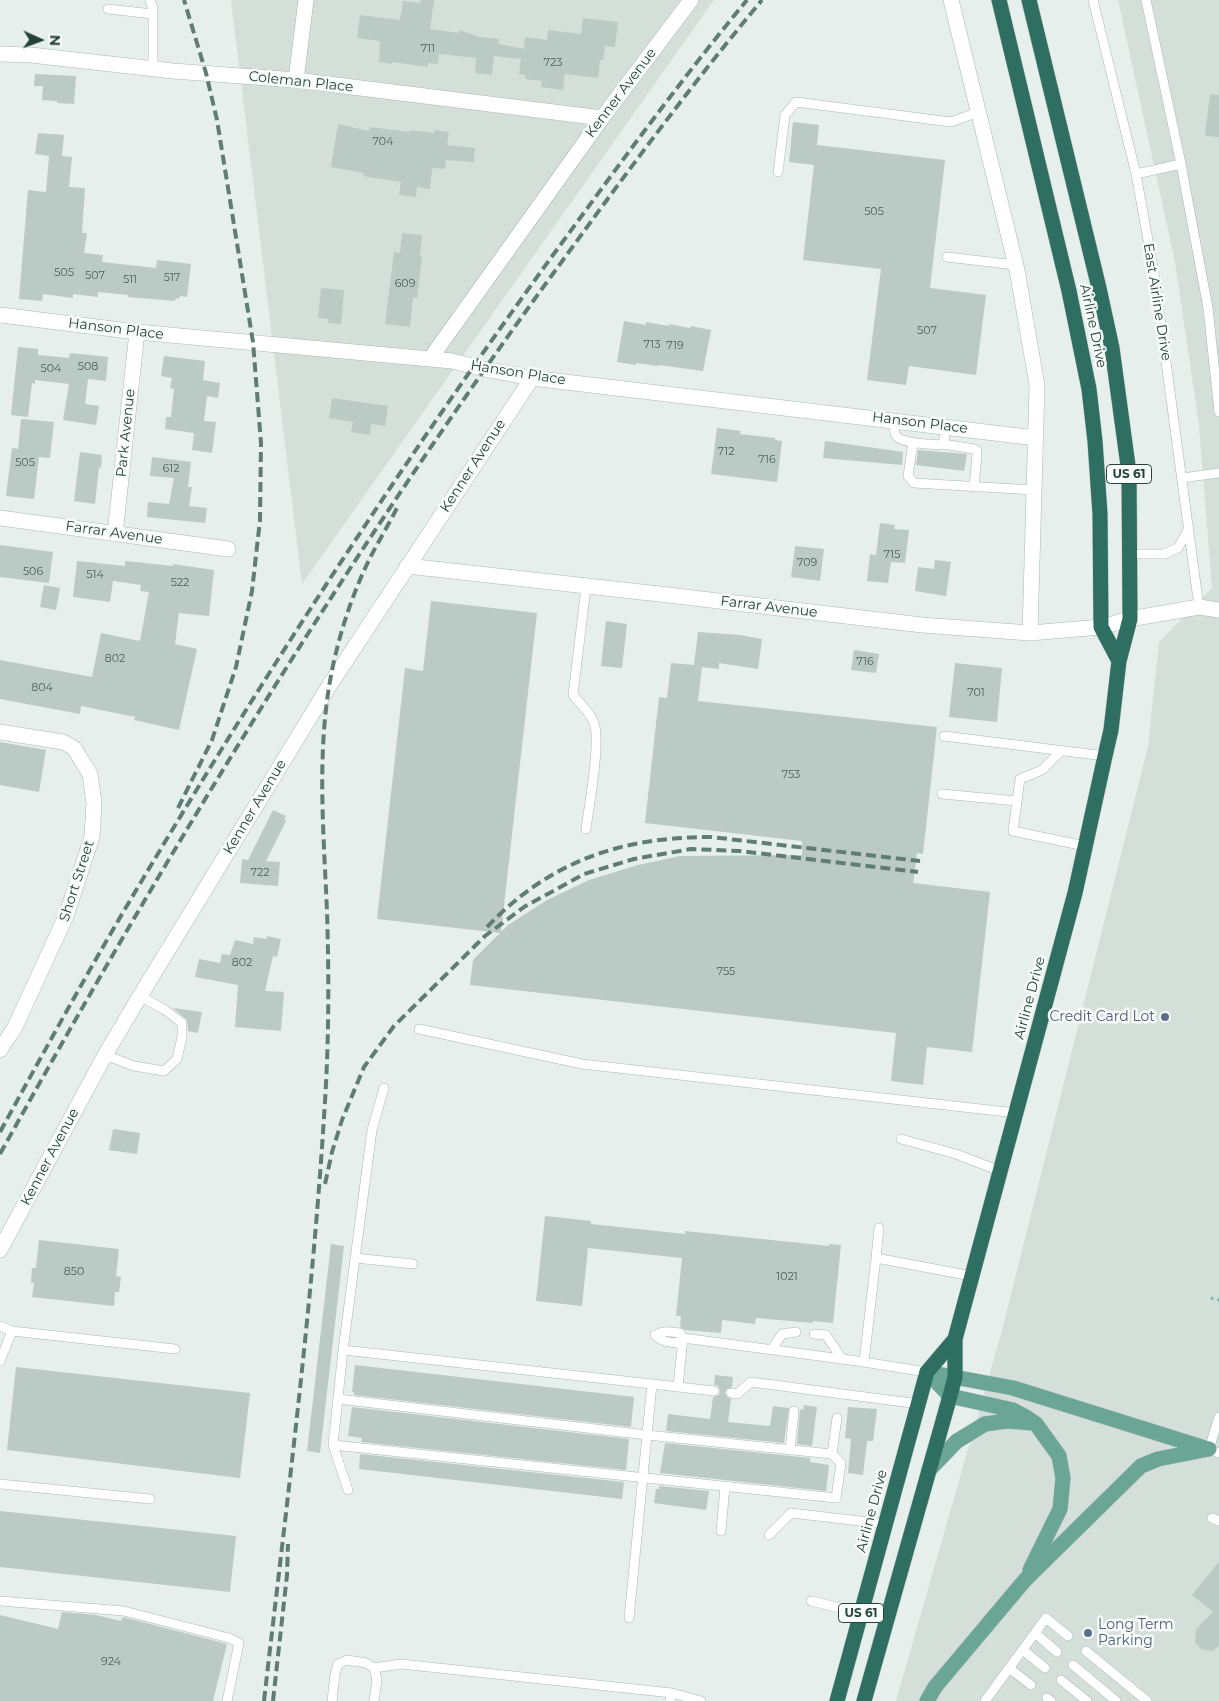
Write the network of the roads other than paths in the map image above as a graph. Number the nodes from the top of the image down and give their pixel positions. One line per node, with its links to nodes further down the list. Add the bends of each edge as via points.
1 (150, 0): 10 (lane)
2 (306, 0): 13 (street)
3 (690, 0): 15 (street, Kenner Avenue)
4 (951, 0): 14 (street)
5 (999, 0): 45 (highway, Airline Drive / US 61, via 1069,291 1089,389 1100,514)
6 (1029, 0): 39 (highway, Airline Drive / US 61, via 1112,348 1129,473)
7 (1093, 0): 18 (lane, East Airline Drive)
8 (1146, 0): 16 (lane)
9 (108, 9): 10 (lane)
10 (153, 14): 12 (lane)
11 (0, 54): 12 (street, Coleman Place)
12 (153, 68): 13 (street, Coleman Place)
13 (296, 80): 15 (street, Coleman Place)
14 (978, 112): 17 (lane, via 951,122 796,102 784,115); 20 (street)
15 (602, 118): 23 (street, Kenner Avenue)
16 (1181, 164): 18 (lane); 25 (lane, via 1208,308)
17 (778, 172)
18 (1136, 174): 32 (lane, East Airline Drive, via 1154,273)
19 (947, 257): 20 (lane)
20 (1016, 265): 28 (street, via 1037,385)
21 (0, 315): 22 (street, Hanson Place)
22 (137, 332): 23 (street, Hanson Place); 37 (street, Park Avenue)
23 (430, 358): 24 (street, Hanson Place)
24 (532, 378): 26 (street, Hanson Place); 40 (street, Kenner Avenue)
25 (1219, 412)
26 (896, 420): 27 (street, Hanson Place); 29 (lane, via 894,432 897,438)
27 (946, 427): 28 (street, Hanson Place); 30 (lane)
28 (1036, 438): 34 (street)
29 (913, 442): 30 (lane); 33 (lane, via 908,476 911,481)
30 (943, 444): 33 (lane, via 976,451)
31 (1219, 473): 32 (lane)
32 (1182, 478): 36 (lane, East Airline Drive)
33 (974, 487): 34 (lane)
34 (1034, 490): 46 (street)
35 (0, 518): 37 (street, Farrar Avenue)
36 (1189, 528): 39 (lane, via 1178,548 1164,554); 42 (lane, East Airline Drive)
37 (115, 534): 38 (street, Farrar Avenue)
38 (228, 549)
39 (1130, 554): 44 (highway, Airline Drive / US 61)
40 (408, 566): 41 (street, Farrar Avenue); 56 (street, Kenner Avenue, via 329,686)
41 (586, 587): 46 (street, Farrar Avenue, via 922,625); 54 (lane, via 573,695 595,724 596,750)
42 (1199, 607): 43 (street, Farrar Avenue); 44 (street, Farrar Avenue)
43 (1219, 610)
44 (1130, 619): 45 (street, Farrar Avenue); 47 (highway, Airline Drive / US 61)
45 (1101, 627): 46 (street, Farrar Avenue); 47 (highway, Airline Drive / US 61)
46 (1030, 633)
47 (1119, 661): 51 (highway, Airline Drive / US 61)
48 (0, 732): 58 (street, Short Street, via 63,742 74,748 90,774 94,803 92,837 66,916)
49 (944, 736): 50 (lane)
50 (1062, 751): 51 (lane); 53 (lane, via 1042,770 1020,779)
51 (1106, 756): 55 (highway, Airline Drive / US 61)
52 (942, 794): 53 (lane)
53 (1017, 801): 55 (lane, via 1013,831)
54 (586, 829)
55 (1085, 846): 61 (highway, Airline Drive / US 61)
56 (140, 996): 59 (street, Kenner Avenue); 59 (lane, via 182,1023 177,1060 164,1071 134,1066)
57 (419, 1029): 61 (lane, via 582,1064)
58 (0, 1050)
59 (106, 1055): 65 (street, Kenner Avenue)
60 (384, 1088): 66 (lane, via 372,1130)
61 (1016, 1113): 63 (highway, Airline Drive / US 61)
62 (901, 1139): 63 (lane, via 956,1154)
63 (1000, 1171): 69 (highway, Airline Drive / US 61)
64 (879, 1228): 67 (lane)
65 (0, 1250)
66 (355, 1258): 68 (lane); 76 (lane)
67 (876, 1258): 69 (lane); 80 (lane)
68 (413, 1264)
69 (972, 1276): 74 (highway, Airline Drive / US 61)
70 (0, 1326): 71 (lane)
71 (12, 1331): 75 (lane); 79 (lane)
72 (796, 1332): 77 (lane, via 782,1334)
73 (814, 1334): 78 (lane, via 826,1336)
74 (955, 1338): 81 (highway, Airline Drive / US 61); 82 (highway, Airline Drive / US 61)
75 (175, 1349)
76 (343, 1350): 83 (lane); 88 (lane)
77 (772, 1350): 78 (lane); 84 (lane, via 683,1338)
78 (842, 1359): 80 (lane)
79 (0, 1361)
80 (864, 1362): 81 (lane)
81 (928, 1372): 82 (main road); 87 (main road); 89 (highway, Airline Drive / US 61)
82 (955, 1376): 87 (highway, Airline Drive / US 61); 97 (main road, via 1013,1388)
83 (652, 1384): 84 (lane); 94 (lane)
84 (678, 1387): 85 (lane)
85 (714, 1391)
86 (732, 1393): 89 (lane, via 737,1394 752,1382)
87 (950, 1396): 93 (main road, via 1013,1410); 99 (highway, Airline Drive / US 61)
88 (338, 1399): 94 (lane); 95 (lane)
89 (919, 1404): 105 (highway, Airline Drive / US 61)
90 (794, 1411): 96 (lane)
91 (837, 1418): 98 (lane)
92 (1219, 1418): 97 (lane)
93 (1036, 1424): 99 (main road, via 1007,1421 984,1424 958,1441); 108 (main road, via 1059,1456 1063,1478 1060,1509)
94 (646, 1435): 96 (lane); 100 (lane)
95 (333, 1445): 100 (lane); 103 (lane)
96 (790, 1450): 98 (lane)
97 (1214, 1451): 108 (main road, via 1158,1459 1141,1466)
98 (832, 1454): 102 (lane, via 841,1462 836,1498)
99 (930, 1470): 130 (highway, Airline Drive / US 61)
100 (642, 1478): 102 (lane); 112 (lane)
101 (0, 1484): 104 (lane)
102 (725, 1487): 106 (lane)
103 (348, 1490)
104 (150, 1499)
105 (886, 1524): 107 (lane, via 791,1512); 111 (highway, Airline Drive / US 61)
106 (721, 1530)
107 (769, 1536)
108 (1025, 1580): 131 (main road, via 935,1687)
109 (0, 1601): 125 (lane, via 124,1612 229,1638 239,1643)
110 (811, 1601): 111 (lane)
111 (862, 1612): 129 (highway, Airline Drive / US 61)
112 (629, 1618)
113 (1035, 1633): 114 (lane, via 1046,1618); 115 (lane); 117 (lane)
114 (1068, 1636)
115 (1023, 1650): 120 (lane); 121 (lane)
116 (1086, 1650): 135 (lane)
117 (1057, 1652)
118 (1073, 1665): 134 (lane)
119 (374, 1668): 124 (lane, via 401,1664); 126 (lane, via 366,1663 347,1660 338,1664); 127 (lane)
120 (1009, 1668): 123 (lane); 132 (lane)
121 (1045, 1668)
122 (1061, 1680): 133 (lane)
123 (1031, 1685)
124 (671, 1697): 128 (lane)
125 (227, 1701)
126 (332, 1701)
127 (374, 1701)
128 (701, 1701)
129 (837, 1701)
130 (864, 1701)
131 (927, 1701)
132 (985, 1701)
133 (1087, 1701)
134 (1116, 1701)
135 (1147, 1701)

